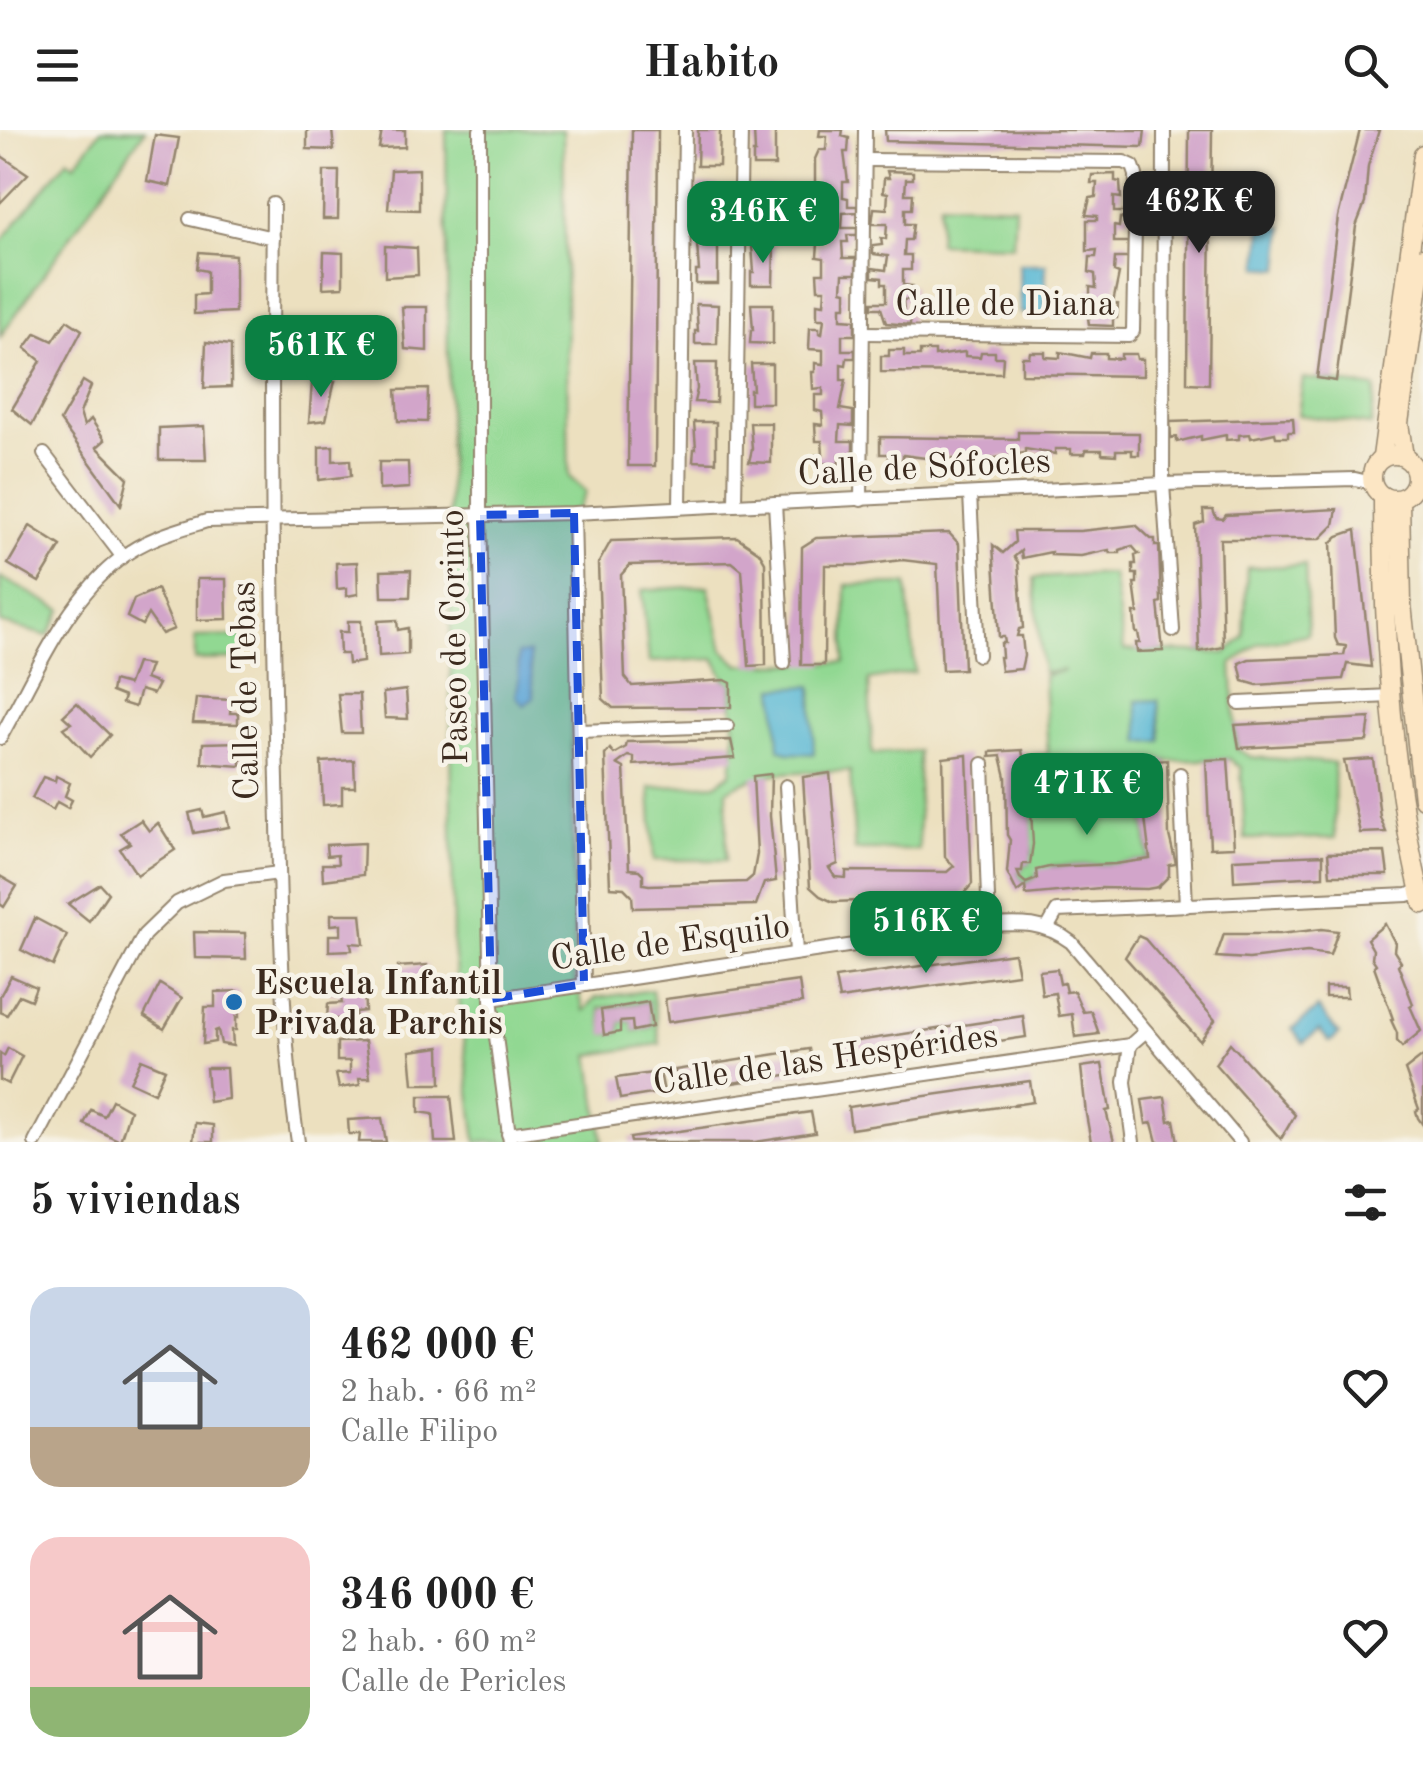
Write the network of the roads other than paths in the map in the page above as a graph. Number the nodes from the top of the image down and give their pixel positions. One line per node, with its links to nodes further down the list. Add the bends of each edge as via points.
1 (480, 130): 24 (street, Paseo de Corinto)
2 (685, 130): 22 (street)
3 (741, 130): 20 (street)
4 (865, 130): 7 (street)
5 (1164, 130): 16 (street)
6 (1423, 154): 15 (main road)
7 (865, 160): 12 (street); 12 (street, Calle de Diana, via 1124,162 1136,175 1129,336)
8 (274, 204): 10 (street, Calle de Tebas)
9 (190, 218): 10 (street)
10 (273, 238): 25 (street, Calle de Tebas)
11 (1423, 257): 14 (main road, via 1400,422)
12 (863, 333): 19 (street)
13 (44, 454): 26 (street)
14 (1404, 457): 15 (main road); 17 (main road, via 1416,484 1407,496)
15 (1382, 458): 17 (main road, via 1373,468)
16 (1162, 484): 17 (street, Calle de Sófocles, via 1355,479); 18 (street, Calle de Sófocles); 27 (street)
17 (1385, 493): 30 (main road); 38 (main road)
18 (970, 494): 19 (street, Calle de Sófocles); 28 (street)
19 (861, 500): 21 (street, Calle de Sófocles)
20 (735, 504): 21 (street, Calle de Sófocles); 22 (street, Calle de Sófocles)
21 (776, 504): 29 (street)
22 (680, 507): 23 (street, Calle de Sófocles)
23 (574, 513): 24 (street, Calle de Sófocles); 33 (street)
24 (480, 515): 25 (street, Calle de Sófocles); 46 (street, Paseo de Corinto)
25 (270, 518): 26 (street, Calle de Sófocles, via 207,521); 39 (street, Calle de Tebas)
26 (122, 556): 34 (street, Calle de Sófocles, via 78,599)
27 (1174, 630)
28 (978, 655)
29 (784, 663)
30 (1390, 696): 31 (street); 40 (main road)
31 (1239, 703)
32 (727, 726): 33 (street)
33 (579, 732): 45 (street)
34 (0, 738)
35 (983, 764): 42 (street)
36 (1180, 774): 41 (street)
37 (786, 786): 44 (street)
38 (1423, 799)
39 (279, 873): 50 (street, via 224,880 177,903 144,936); 51 (street, Calle de Tebas, via 288,1074)
40 (1421, 897): 41 (street)
41 (1186, 906): 43 (street, via 1057,911)
42 (989, 926): 43 (street, Calle de Esquilo); 44 (street, Calle de Esquilo)
43 (1048, 927): 47 (street, via 1072,942)
44 (796, 953): 45 (street, Calle de Esquilo)
45 (584, 984): 46 (street, Calle de Esquilo)
46 (490, 999): 49 (street, Paseo de Corinto)
47 (1146, 1031): 48 (street); 53 (street)
48 (1130, 1045): 49 (street, Calle de las Hespérides); 52 (street, via 1125,1082)
49 (509, 1138)
50 (35, 1142)
51 (298, 1142)
52 (1133, 1142)
53 (1240, 1142)

